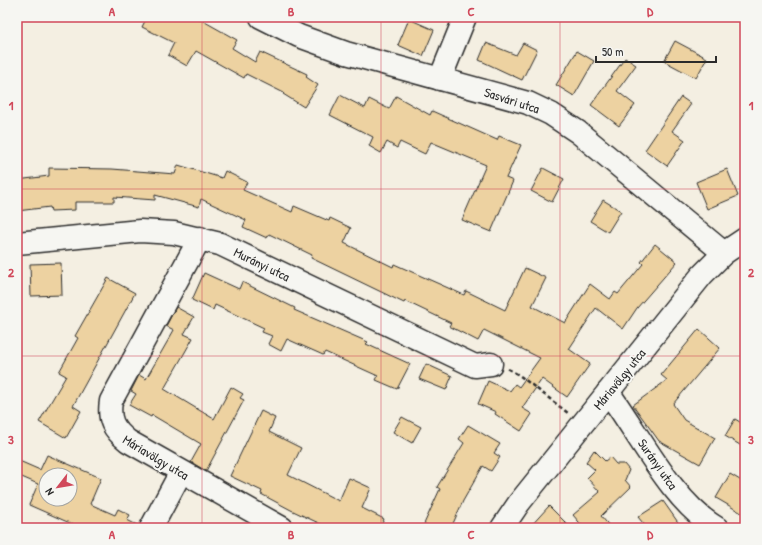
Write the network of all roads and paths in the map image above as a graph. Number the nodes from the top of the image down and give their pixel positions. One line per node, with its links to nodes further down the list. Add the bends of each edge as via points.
1 (262, 17): 3 (street, Sasvári utca, via 299,36 339,51)
2 (465, 17): 3 (street)
3 (440, 79): 7 (street, Sasvári utca, via 528,103 550,114 578,132)
4 (200, 238): 6 (street, Murányi utca, via 140,231); 8 (street, Murányi utca, via 220,244 475,366); 12 (street, Máriavölgy utca, via 111,401 109,412 111,424 118,433)
5 (745, 239): 7 (street, Máriavölgy utca)
6 (17, 243)
7 (724, 253): 10 (street, Máriavölgy utca, via 702,275)
8 (491, 364)
9 (519, 375): 11 (path)
10 (608, 392): 11 (street, Máriavölgy utca); 16 (street, Surányi utca, via 691,509)
11 (582, 425): 15 (street, Máriavölgy utca)
12 (181, 472): 13 (street); 14 (street, Máriavölgy utca)
13 (151, 528)
14 (282, 528)
15 (502, 528)
16 (717, 528)

